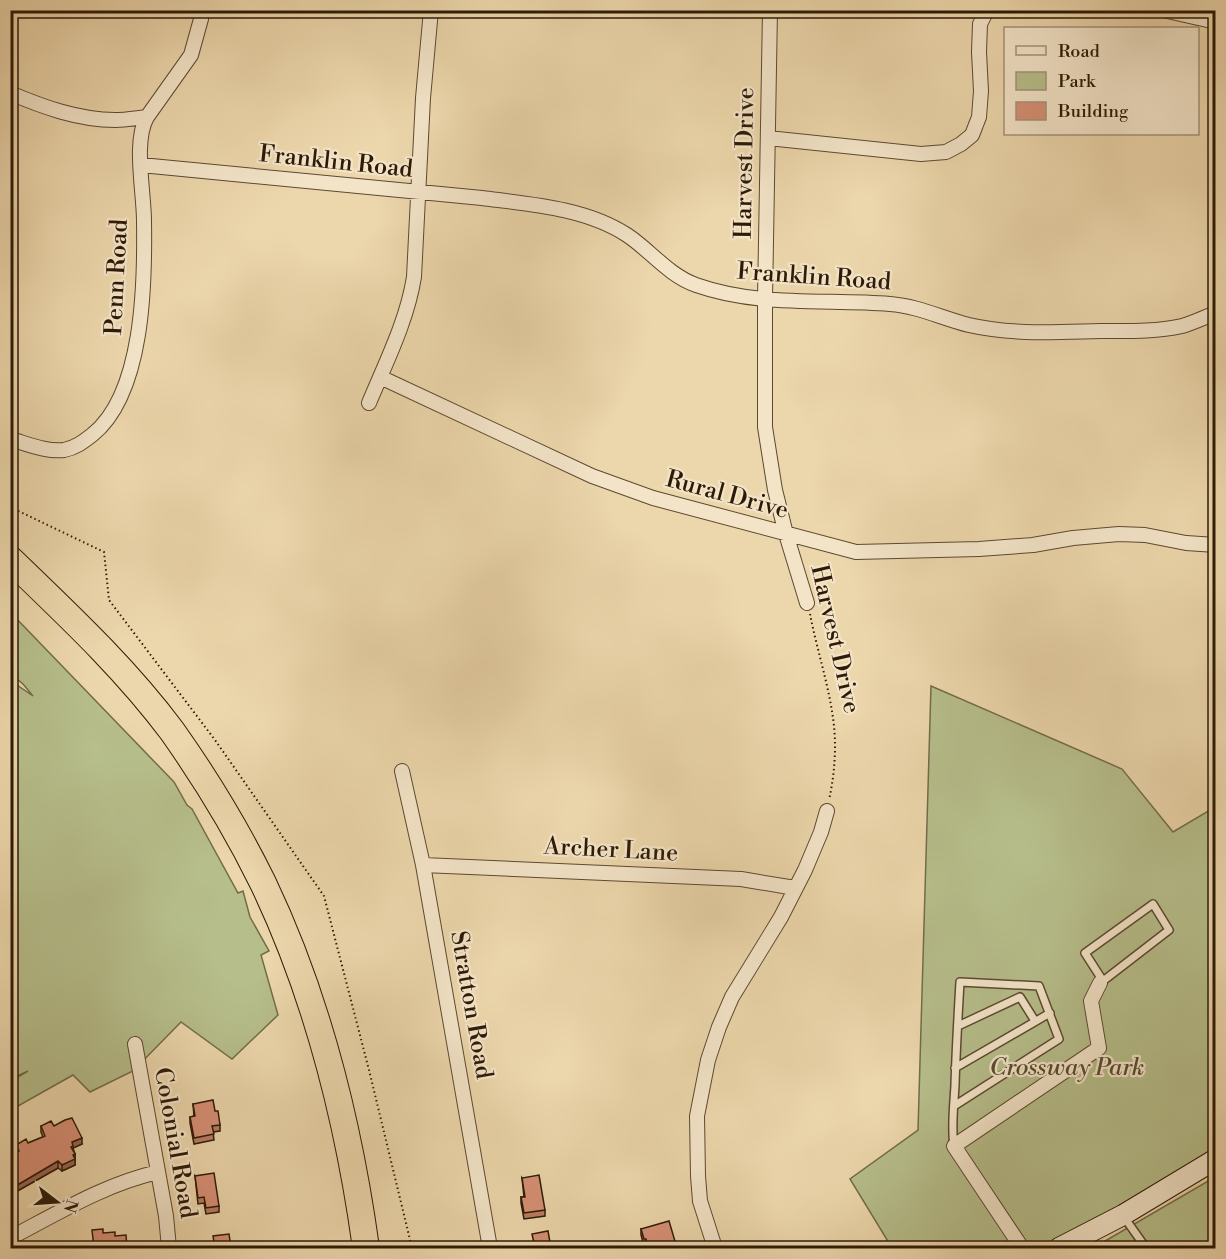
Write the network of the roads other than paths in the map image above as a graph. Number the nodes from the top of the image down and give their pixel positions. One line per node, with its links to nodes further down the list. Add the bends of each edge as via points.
1 (201, 10): 8 (street, via 191,56)
2 (430, 10): 11 (street)
3 (770, 10): 9 (street, Harvest Drive)
4 (987, 10): 9 (street, via 980,24 978,117 972,135 961,144 946,152 921,154)
5 (1163, 10): 6 (street)
6 (1215, 22)
7 (10, 93): 8 (street, via 44,107 94,118)
8 (147, 117): 10 (street, Penn Road, via 140,140)
9 (768, 138): 12 (street, Harvest Drive)
10 (141, 165): 11 (street, Franklin Road); 16 (street, Penn Road, via 144,289 129,376 119,401 95,433 65,450 48,450)
11 (418, 193): 12 (street, Franklin Road, via 537,205 574,213 627,235 694,284); 14 (street, via 411,298)
12 (765, 299): 13 (street, Franklin Road, via 892,304 969,325 1031,333 1154,330 1184,325); 17 (street, Harvest Drive, via 765,427)
13 (1215, 313)
14 (380, 377): 15 (street); 17 (street, Rural Drive, via 592,476 653,498)
15 (369, 403)
16 (10, 440)
17 (786, 534): 18 (street, Rural Drive, via 856,552 979,549 1119,534); 21 (street, Harvest Drive)
18 (1215, 545)
19 (10, 559): 40 (highway, via 143,695 196,767 243,843 280,923 324,1048 346,1137)
20 (10, 580): 40 (highway, via 136,710 206,808 238,867 296,1008)
21 (807, 603)
22 (402, 771): 24 (street, Stratton Road)
23 (827, 811): 25 (street)
24 (423, 865): 25 (street, Archer Lane, via 741,879); 41 (street, Stratton Road)
25 (795, 888): 42 (street, via 732,997 708,1060 697,1116 698,1176 700,1201)
26 (1102, 982): 26 (lane, via 1169,930 1153,904 1085,953); 33 (street, via 1091,1001 1099,1048)
27 (1050, 1013): 28 (lane); 29 (lane, via 1040,986 960,982); 32 (lane, via 1059,1039)
28 (1035, 1021): 29 (lane, via 1020,997); 31 (lane)
29 (958, 1026): 31 (lane)
30 (135, 1044): 35 (street, Colonial Road)
31 (955, 1068): 32 (lane)
32 (954, 1106): 33 (lane)
33 (954, 1146): 43 (street)
34 (1215, 1159): 36 (street)
35 (158, 1172): 37 (street, via 103,1190); 39 (street, Colonial Road)
36 (1123, 1215): 38 (lane); 44 (street)
37 (10, 1238)
38 (1143, 1246): 45 (lane)
39 (169, 1248)
40 (362, 1248)
41 (490, 1248)
42 (715, 1248)
43 (1022, 1248)
44 (1059, 1248)
45 (1132, 1248)

